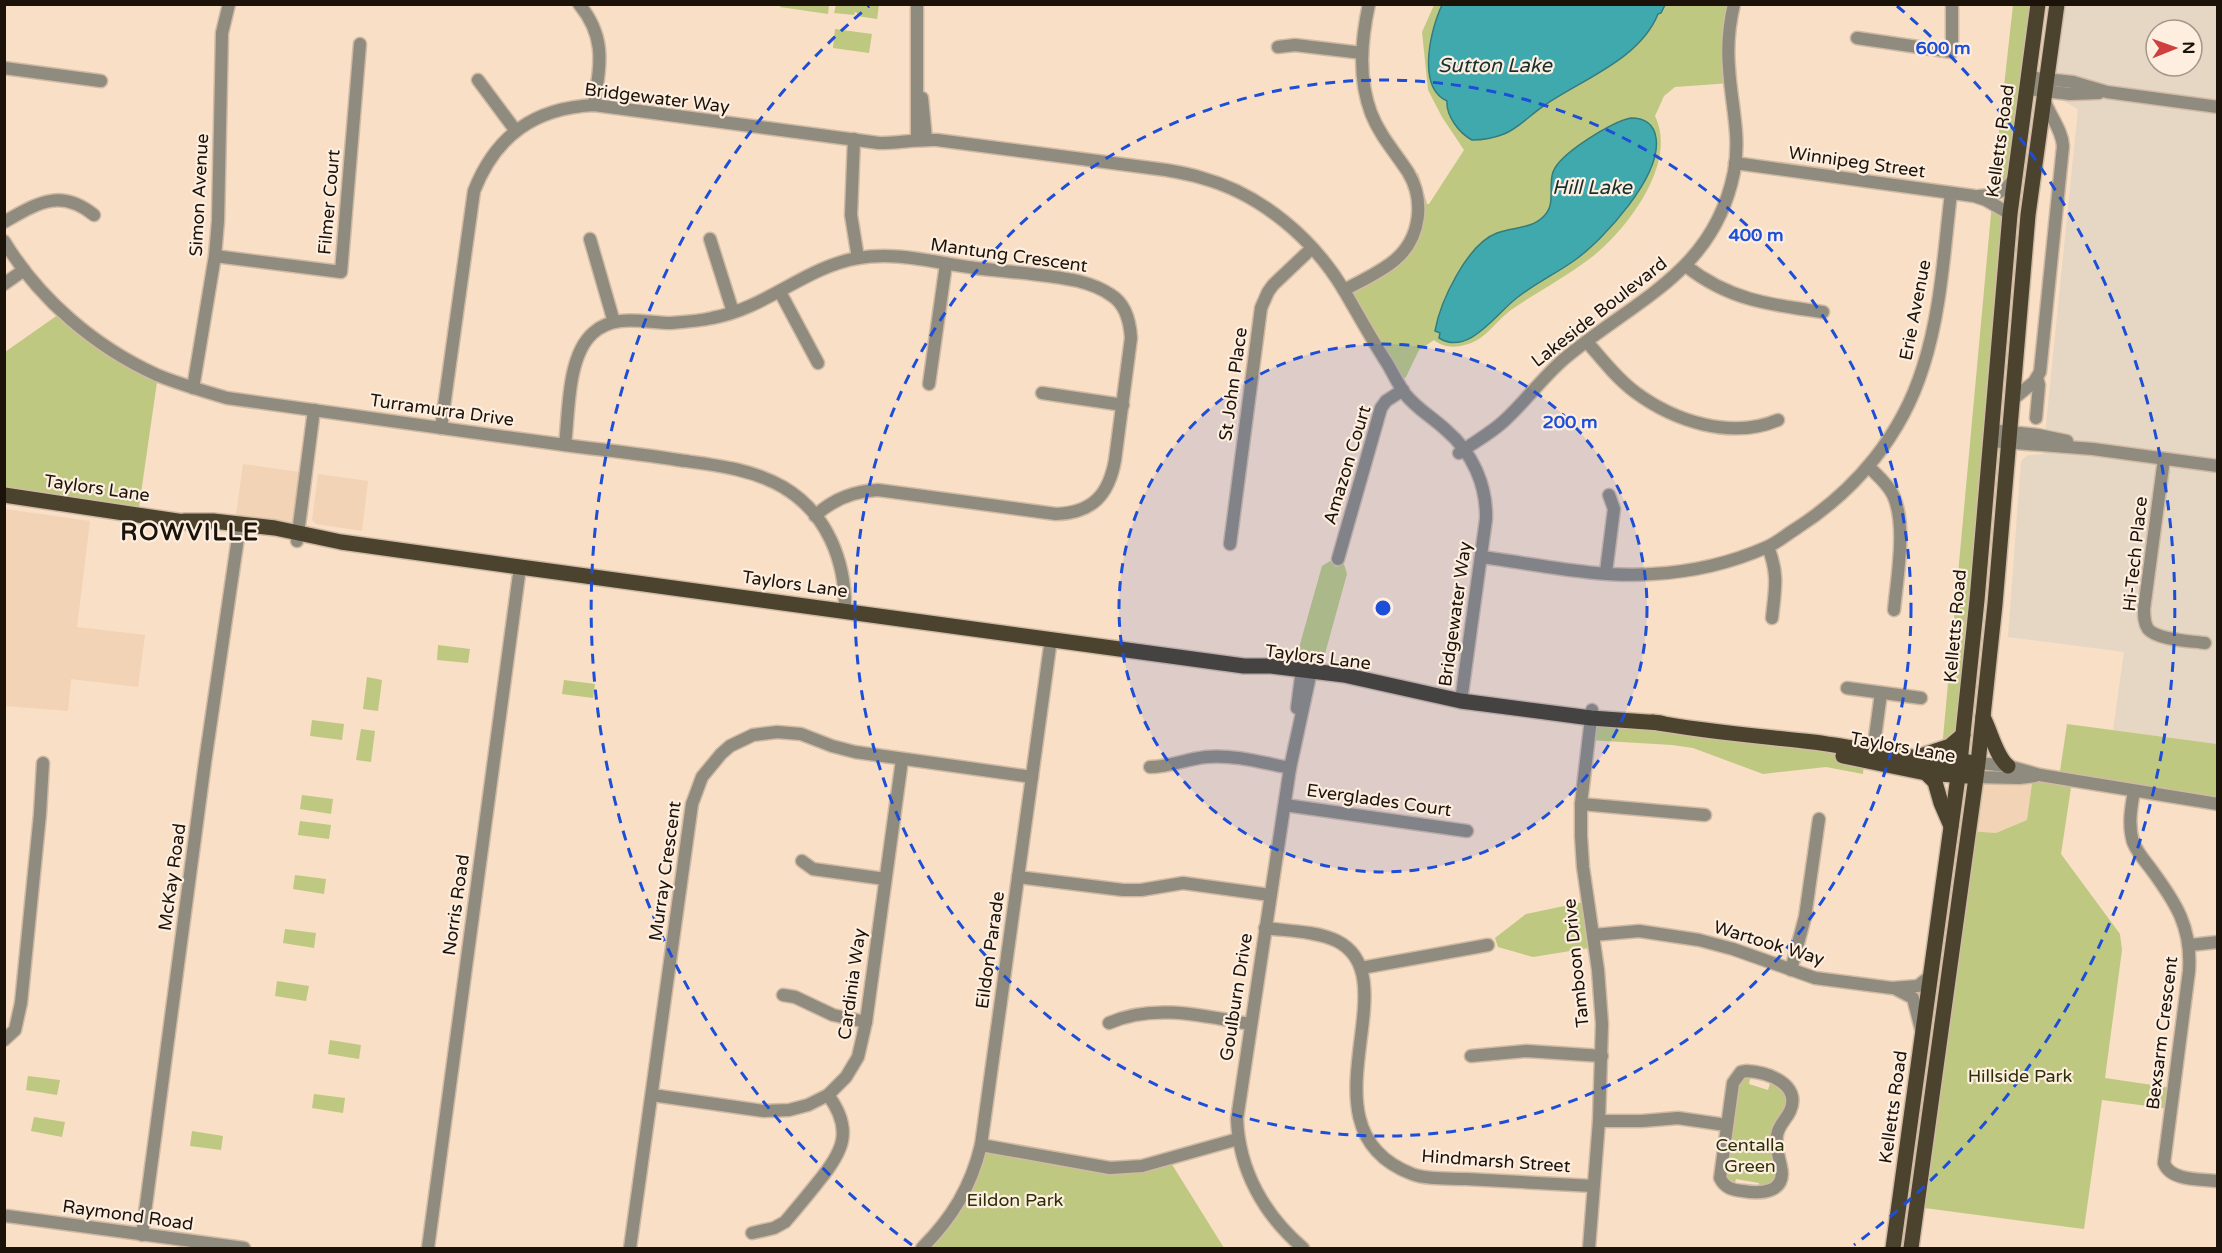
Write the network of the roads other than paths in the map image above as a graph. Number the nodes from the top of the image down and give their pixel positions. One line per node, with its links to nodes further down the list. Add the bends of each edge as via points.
1 (229, 4): 34 (street, Simon Avenue, via 222,33)
2 (579, 4): 18 (street, via 597,32 600,46)
3 (917, 4): 21 (street, via 915,107)
4 (1369, 4): 12 (street)
5 (1734, 4): 23 (street, Lakeside Boulevard, via 1728,55 1737,123)
6 (1952, 4): 9 (street, via 1952,52)
7 (2038, 4): 16 (main road, Kelletts Road)
8 (2057, 4): 17 (main road, Kelletts Road)
9 (1857, 38)
10 (360, 44): 34 (street, Filmer Court, via 342,272)
11 (1278, 47): 12 (street, via 1295,45)
12 (1362, 53): 40 (street, via 1364,87 1371,112 1379,132 1412,179 1419,216 1412,238 1398,258)
13 (4, 68): 14 (street)
14 (101, 81)
15 (478, 81): 20 (street)
16 (2027, 83): 17 (street); 24 (main road, Kelletts Road)
17 (2045, 89): 19 (street, via 2073,82 2107,92); 47 (street, Kelletts Road, via 2050,115 2063,146); 52 (main road, Kelletts Road, via 2028,214)
18 (594, 105): 20 (street, Bridgewater Way, via 556,110); 22 (street, Bridgewater Way)
19 (2217, 107)
20 (516, 130): 57 (street, Bridgewater Way, via 488,161 474,191)
21 (922, 139): 22 (street, Bridgewater Way, via 903,134); 33 (street, Bridgewater Way, via 1203,178 1262,206)
22 (857, 140): 35 (street, via 851,214)
23 (1735, 163): 25 (street, Winnipeg Street); 37 (street, Lakeside Boulevard, via 1721,213)
24 (2014, 177): 26 (street, Winnipeg Street, via 2001,192); 27 (main road, Kelletts Road)
25 (1952, 193): 26 (street, Winnipeg Street); 64 (street, Erie Avenue, via 1931,339 1922,370 1906,410)
26 (1974, 196): 27 (street, Winnipeg Street)
27 (2010, 214): 58 (main road, Kelletts Road)
28 (94, 215): 29 (street, via 74,201 58,199 42,202)
29 (4, 222)
30 (710, 239): 42 (street)
31 (590, 240): 44 (street)
32 (4, 241): 38 (street, Turramurra Drive)
33 (1312, 248): 40 (street, Bridgewater Way); 70 (street, St John Place, via 1268,292 1261,308)
34 (215, 256): 49 (street, Simon Avenue)
35 (858, 258): 36 (street, Mantung Crescent, via 882,256); 41 (street, Mantung Crescent, via 818,271)
36 (946, 264): 48 (street); 53 (street, Mantung Crescent, via 1077,280 1117,299 1128,319 1131,338)
37 (1686, 266): 43 (street, via 1714,286 1747,299); 45 (street, Lakeside Boulevard)
38 (24, 270): 39 (street); 49 (street, Turramurra Drive, via 62,312 97,339 142,368)
39 (4, 284)
40 (1344, 290): 50 (street, Bridgewater Way)
41 (780, 292): 42 (street, Mantung Crescent); 46 (street)
42 (733, 312): 44 (street, Mantung Crescent, via 681,322)
43 (1823, 312)
44 (614, 322): 60 (street, via 593,332 576,356)
45 (1587, 342): 56 (street, via 1622,381 1670,413 1709,425 1744,429); 61 (street, Lakeside Boulevard, via 1544,377 1505,420)
46 (818, 363)
47 (2037, 378): 52 (street); 55 (street, Kelletts Road)
48 (929, 384)
49 (194, 388): 54 (street, Turramurra Drive, via 227,398)
50 (1400, 392): 61 (street, Bridgewater Way, via 1445,429); 73 (street, Amazon Court, via 1381,408)
51 (1042, 393): 53 (street)
52 (2012, 400): 59 (main road, Kelletts Road)
53 (1123, 405): 67 (street, Mantung Crescent, via 1113,476 1100,498 1080,511 1056,514 878,490 849,494)
54 (314, 410): 57 (street, Turramurra Drive); 69 (street)
55 (2036, 418)
56 (1778, 420)
57 (441, 428): 60 (street, Turramurra Drive)
58 (1990, 436): 59 (street); 88 (main road, Kelletts Road)
59 (2008, 437): 62 (street, via 2053,437 2093,448); 87 (main road, Kelletts Road)
60 (565, 445): 67 (street, Turramurra Drive, via 736,468 784,488)
61 (1461, 451): 72 (street, Bridgewater Way, via 1475,467 1484,492)
62 (2164, 459): 63 (street); 80 (street, Hi-Tech Place, via 2145,620 2148,629 2156,634)
63 (2217, 466)
64 (1869, 467): 71 (street, Erie Avenue, via 1837,499); 76 (street, via 1887,484 1900,515)
65 (4, 495): 68 (main road, Taylors Lane)
66 (1609, 495): 75 (street, via 1614,509)
67 (815, 516): 77 (street, Turramurra Drive, via 838,556)
68 (239, 528): 69 (main road, Taylors Lane); 140 (street, McKay Road)
69 (298, 536): 74 (main road, Taylors Lane)
70 (1230, 544)
71 (1768, 547): 75 (street, Erie Avenue, via 1691,570); 78 (street, via 1776,581)
72 (1481, 557): 75 (street, Erie Avenue); 84 (street, Bridgewater Way)
73 (1338, 559)
74 (520, 567): 77 (main road, Taylors Lane); 142 (street, Norris Road)
75 (1606, 572)
76 (1894, 610)
77 (846, 611): 79 (main road, Taylors Lane)
78 (1772, 618)
79 (1051, 639): 81 (main road, Taylors Lane, via 1270,673); 100 (street, Eildon Parade)
80 (2205, 643)
81 (1306, 674): 84 (main road, Taylors Lane, via 1344,684 1387,685); 95 (street, Goulburn Drive, via 1302,719)
82 (1847, 688): 83 (street)
83 (1881, 693): 85 (street); 89 (street)
84 (1461, 696): 86 (main road, Taylors Lane)
85 (1921, 699)
86 (1591, 714): 89 (main road, Taylors Lane, via 1814,742); 102 (street, Tamboon Drive)
87 (1983, 717): 93 (main road, via 1999,757); 97 (main road, Kelletts Road)
88 (1963, 735): 90 (main road, via 1950,746); 96 (main road, Kelletts Road)
89 (1872, 757): 90 (main road, Taylors Lane); 98 (main road, Taylors Lane)
90 (1914, 758): 96 (main road, Taylors Lane)
91 (902, 760): 100 (street, Murray Crescent); 111 (street, Cardinia Way); 130 (street, Murray Crescent, via 843,749 801,734 777,732 742,740 713,762 702,777 692,804)
92 (43, 763): 127 (street, via 21,1003 15,1030)
93 (2008, 766): 97 (street, Taylors Lane); 99 (street, Taylors Lane)
94 (1150, 767): 95 (street, via 1215,756)
95 (1290, 768): 104 (street, Goulburn Drive)
96 (1959, 769): 97 (main road, Taylors Lane); 98 (main road, Taylors Lane); 107 (main road, Kelletts Road)
97 (1977, 770): 99 (street, Taylors Lane, via 2019,778); 148 (main road, Kelletts Road)
98 (1926, 773): 107 (main road, via 1935,782)
99 (2040, 775): 101 (street, Taylors Lane)
100 (1032, 777): 110 (street, Eildon Parade)
101 (2134, 791): 103 (street, Taylors Lane); 117 (street, Bexsarm Crescent, via 2130,822 2134,844 2172,898 2184,920)
102 (1581, 804): 105 (street); 114 (street, Tamboon Drive, via 1583,867)
103 (2217, 804)
104 (1285, 805): 108 (street, Everglades Court); 112 (street, Goulburn Drive)
105 (1705, 815)
106 (1819, 819): 119 (street, via 1805,917)
107 (1951, 826): 120 (main road, Kelletts Road)
108 (1467, 831)
109 (801, 861): 111 (street, via 813,869)
110 (1018, 877): 112 (street, via 1123,890 1183,883); 135 (street, Eildon Parade)
111 (885, 879): 123 (street, Cardinia Way)
112 (1270, 895): 113 (street, Goulburn Drive)
113 (1265, 928): 118 (street, via 1338,942); 125 (street, Goulburn Drive)
114 (1593, 935): 119 (street, Wartook Way, via 1639,931 1699,940); 129 (street, Tamboon Drive, via 1601,993)
115 (2217, 942): 117 (street)
116 (1488, 945): 118 (street)
117 (2190, 945): 136 (street, Bexsarm Crescent, via 2163,1172)
118 (1361, 968): 137 (street, Hindmarsh Street, via 1364,997 1357,1110 1364,1134 1378,1154 1416,1175)
119 (1791, 970): 121 (street, Wartook Way, via 1815,978)
120 (1930, 976): 121 (street, Wartook Way, via 1918,986); 126 (main road, Kelletts Road)
121 (1892, 988): 126 (street, via 1913,998)
122 (783, 995): 123 (street, via 833,1015)
123 (866, 1022): 131 (street, Cardinia Way, via 858,1057)
124 (1109, 1023): 125 (street, via 1125,1016 1158,1013 1192,1014)
125 (1250, 1024): 134 (street, Goulburn Drive, via 1238,1099)
126 (1922, 1034): 147 (main road, Kelletts Road)
127 (4, 1040)
128 (1471, 1056): 129 (street, via 1527,1052)
129 (1602, 1056): 132 (street, Tamboon Drive)
130 (652, 1095): 131 (street, Cardinia Way, via 776,1112 808,1105); 143 (street, Murray Crescent)
131 (828, 1095): 139 (street, via 842,1119 843,1134 836,1158 785,1222)
132 (1599, 1121): 133 (street, via 1678,1118); 137 (street, Tamboon Drive)
133 (1726, 1125): 133 (street, via 1733,1083 1741,1072 1753,1071 1787,1085 1792,1102 1778,1132 1776,1145 1782,1170 1775,1187 1757,1193 1731,1190 1723,1183 1720,1172)
134 (1238, 1139): 135 (street, via 1142,1166 1110,1168); 145 (street, Goulburn Drive, via 1257,1193 1288,1235)
135 (981, 1145): 144 (street, Eildon Parade, via 958,1205)
136 (2217, 1181)
137 (1593, 1186): 146 (street, Tamboon Drive)
138 (7, 1216): 140 (street, Raymond Road)
139 (752, 1233)
140 (142, 1235): 141 (street, Raymond Road)
141 (244, 1248)
142 (428, 1248)
143 (630, 1248)
144 (922, 1248)
145 (1303, 1248)
146 (1589, 1248)
147 (1893, 1248)
148 (1911, 1248)

